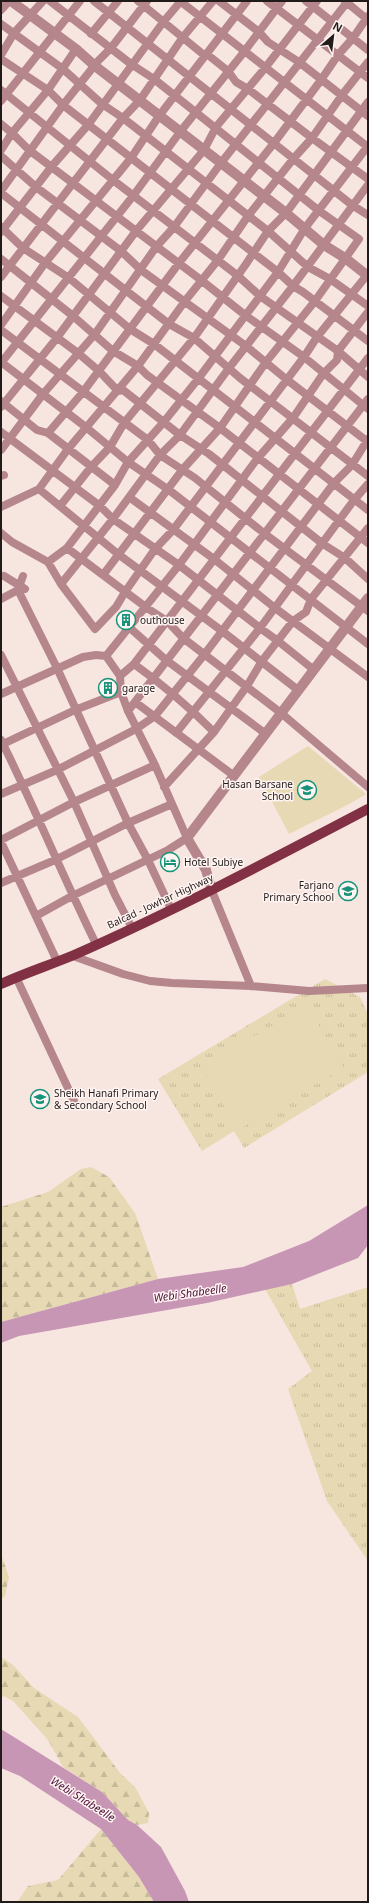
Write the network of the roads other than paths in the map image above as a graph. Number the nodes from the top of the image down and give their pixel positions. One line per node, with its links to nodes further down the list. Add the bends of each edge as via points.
1 (10, 1): 17 (street); 19 (street)
2 (43, 1): 19 (street)
3 (50, 1): 20 (street)
4 (80, 1): 20 (street)
5 (94, 1): 18 (street)
6 (118, 1): 18 (street)
7 (181, 1): 22 (street); 24 (street)
8 (213, 1): 22 (street)
9 (219, 1): 21 (street)
10 (247, 1): 21 (street)
11 (267, 1): 15 (street)
12 (306, 1): 16 (street)
13 (143, 2): 24 (street); 28 (street)
14 (347, 2): 23 (street); 25 (street)
15 (279, 4): 26 (street); 29 (street)
16 (315, 4): 25 (street); 26 (street)
17 (1, 10)
18 (108, 12): 28 (street); 32 (street)
19 (29, 15): 30 (street); 31 (street)
20 (69, 15): 31 (street); 32 (street)
21 (237, 15): 29 (street); 33 (street)
22 (201, 17): 33 (street); 34 (street)
23 (367, 18): 35 (street)
24 (164, 21): 34 (street); 37 (street)
25 (333, 22): 35 (street); 36 (street)
26 (298, 23): 36 (street); 40 (street)
27 (1, 24): 30 (street)
28 (126, 27): 37 (street); 38 (street)
29 (259, 32): 40 (street); 42 (street)
30 (14, 33): 43 (street); 44 (street)
31 (54, 34): 39 (street); 43 (street)
32 (91, 34): 38 (street)
33 (222, 35): 42 (street); 45 (street)
34 (183, 37): 45 (street); 48 (street)
35 (353, 38): 41 (street); 46 (street)
36 (318, 39): 46 (street); 49 (street)
37 (147, 43): 48 (street); 51 (street)
38 (111, 48): 51 (street); 52 (street)
39 (76, 49): 52 (street); 54 (street)
40 (279, 49): 49 (street); 53 (street)
41 (368, 50)
42 (244, 52): 53 (street); 55 (street)
43 (39, 53): 54 (street); 57 (street)
44 (1, 55)
45 (204, 55): 55 (street, via 208,55); 58 (street)
46 (338, 55): 56 (street); 61 (street)
47 (1, 58): 57 (street)
48 (168, 60): 58 (street); 60 (street)
49 (299, 62): 61 (street); 63 (street)
50 (368, 62): 56 (street)
51 (131, 64): 60 (street); 62 (street)
52 (95, 66): 62 (street); 64 (street)
53 (265, 68): 63 (street); 65 (street)
54 (63, 69): 64 (street); 66 (street)
55 (228, 71): 65 (street, via 236,82); 67 (street)
56 (360, 71): 59 (street); 70 (street)
57 (23, 74): 66 (street); 68 (street)
58 (189, 76): 67 (street); 69 (street)
59 (368, 78)
60 (154, 79): 69 (street); 71 (street)
61 (321, 80): 70 (street); 72 (street)
62 (118, 82): 71 (street); 74 (street)
63 (285, 83): 72 (street); 75 (street)
64 (79, 84): 74 (street); 76 (street)
65 (248, 89): 75 (street); 77 (street)
66 (48, 90): 76 (street); 79 (street)
67 (210, 93): 77 (street); 78 (street)
68 (3, 95): 79 (street)
69 (174, 95): 78 (street); 81 (street)
70 (342, 95): 80 (street); 82 (street)
71 (140, 100): 81 (street); 83 (street)
72 (305, 100): 82 (street); 84 (street)
73 (368, 102): 80 (street)
74 (102, 104): 83 (street); 86 (street)
75 (268, 104): 84 (street); 87 (street)
76 (63, 105): 86 (street); 89 (street)
77 (231, 109): 87 (street); 88 (street)
78 (196, 112): 88 (street); 91 (street)
79 (28, 113): 89 (street); 92 (street)
80 (365, 113): 90 (street)
81 (159, 116): 91 (street); 93 (street)
82 (327, 116): 90 (street); 94 (street)
83 (123, 118): 93 (street); 95 (street)
84 (289, 121): 94 (street); 97 (street)
85 (1, 124): 92 (street)
86 (88, 125): 95 (street); 98 (street)
87 (251, 125): 96 (street); 97 (street)
88 (216, 127): 96 (street); 102 (street)
89 (46, 128): 98 (street); 101 (street)
90 (347, 131): 99 (street); 104 (street)
91 (180, 132): 102 (street); 103 (street)
92 (12, 133): 100 (street); 101 (street)
93 (145, 136): 103 (street); 106 (street)
94 (312, 138): 104 (street); 107 (street)
95 (107, 139): 106 (street); 108 (street)
96 (236, 143): 109 (street); 110 (street)
97 (274, 143): 107 (street); 109 (street)
98 (69, 145): 108 (street); 111 (street)
99 (368, 146): 112 (street)
100 (1, 150)
101 (29, 150): 111 (street); 114 (street)
102 (204, 150): 110 (street); 113 (street)
103 (166, 152): 113 (street); 115 (street)
104 (331, 153): 112 (street); 116 (street)
105 (1, 156): 114 (street)
106 (131, 158): 115 (street); 119 (street)
107 (294, 158): 116 (street); 117 (street)
108 (90, 160): 119 (street); 121 (street)
109 (259, 161): 117 (street); 120 (street)
110 (221, 163): 120 (street); 122 (street)
111 (52, 166): 121 (street); 124 (street)
112 (352, 166): 118 (street); 126 (street)
113 (187, 169): 122 (street); 125 (street)
114 (16, 170): 124 (street); 127 (street)
115 (150, 173): 125 (street); 129 (street)
116 (314, 174): 126 (street); 128 (street)
117 (279, 177): 128 (street); 130 (street)
118 (368, 179)
119 (113, 180): 129 (street); 131 (street)
120 (244, 181): 130 (street); 132 (street)
121 (73, 183): 131 (street); 133 (street)
122 (207, 184): 132 (street); 134 (street)
123 (368, 185): 135 (street)
124 (36, 187): 133 (street); 136 (street)
125 (172, 189): 134 (street); 138 (street)
126 (334, 190): 135 (street); 137 (street)
127 (1, 192): 136 (street)
128 (300, 193): 137 (street); 139 (street)
129 (133, 196): 138 (street); 141 (street)
130 (264, 197): 139 (street); 142 (street)
131 (96, 201): 141 (street); 143 (street)
132 (228, 201): 142 (street); 144 (street)
133 (58, 204): 143 (street); 146 (street)
134 (191, 205): 144 (street); 147 (street)
135 (352, 205): 140 (street); 145 (street)
136 (21, 208): 146 (street); 149 (street)
137 (318, 210): 145 (street); 148 (street)
138 (153, 211): 147 (street); 150 (street)
139 (286, 213): 148 (street); 151 (street)
140 (368, 215)
141 (116, 216): 150 (street); 152 (street)
142 (248, 216): 151 (street); 153 (street)
143 (80, 221): 152 (street); 154 (street)
144 (212, 221): 153 (street); 155 (street)
145 (338, 224): 156 (street); 163 (street, via 359,239)
146 (42, 225): 154 (street); 158 (street)
147 (174, 228): 155 (street); 157 (street)
148 (305, 228): 156 (street); 160 (street)
149 (2, 230): 158 (street)
150 (136, 231): 157 (street); 159 (street)
151 (268, 231): 160 (street); 161 (street)
152 (100, 237): 159 (street); 162 (street)
153 (234, 238): 161 (street); 165 (street)
154 (63, 242): 162 (street); 166 (street)
155 (196, 243): 165 (street); 167 (street)
156 (324, 245): 163 (street); 169 (street)
157 (156, 247): 167 (street); 170 (street)
158 (23, 248): 166 (street); 168 (street)
159 (121, 251): 170 (street); 172 (street)
160 (292, 251): 169 (street); 171 (street)
161 (253, 252): 171 (street); 173 (street)
162 (84, 258): 172 (street); 176 (street)
163 (345, 258): 174 (street); 177 (street)
164 (1, 259): 168 (street)
165 (218, 260): 173 (street); 178 (street)
166 (45, 263): 176 (street); 179 (street)
167 (179, 263): 178 (street); 180 (street)
168 (11, 265): 175 (street); 179 (street)
169 (308, 267): 177 (street); 181 (street)
170 (141, 270): 180 (street); 182 (street)
171 (278, 272): 181 (street); 186 (street)
172 (104, 274): 182 (street); 183 (street)
173 (237, 275): 186 (street); 187 (street)
174 (367, 276): 184 (street)
175 (1, 277)
176 (69, 278): 183 (street); 188 (street)
177 (330, 279): 184 (street); 190 (street)
178 (201, 280): 187 (street); 189 (street)
179 (30, 283): 188 (street); 191 (street)
180 (162, 286): 189 (street); 192 (street)
181 (293, 286): 190 (street); 194 (street)
182 (126, 290): 192 (street); 195 (street)
183 (88, 295): 195 (street); 198 (street)
184 (351, 295): 193 (street); 199 (street)
185 (1, 296): 191 (street)
186 (260, 296): 194 (street); 197 (street)
187 (223, 298): 197 (street); 200 (street)
188 (51, 300): 198 (street); 201 (street)
189 (185, 301): 200 (street); 203 (street)
190 (315, 301): 199 (street); 202 (street)
191 (14, 305): 201 (street); 204 (street)
192 (147, 306): 203 (street); 206 (street)
193 (368, 306)
194 (276, 307): 202 (street); 205 (street)
195 (110, 312): 206 (street); 209 (street)
196 (368, 312): 208 (street)
197 (245, 315): 205 (street); 210 (street)
198 (73, 316): 209 (street); 213 (street)
199 (334, 316): 208 (street); 211 (street)
200 (206, 318): 210 (street); 212 (street)
201 (34, 321): 213 (street); 216 (street)
202 (298, 323): 211 (street); 215 (street)
203 (169, 324): 212 (street); 217 (street)
204 (1, 325)
205 (261, 327): 215 (street); 218 (street)
206 (130, 329): 217 (street); 219 (street)
207 (1, 330): 216 (street)
208 (355, 330): 214 (street); 220 (street)
209 (95, 334): 219 (street); 221 (street)
210 (231, 335): 218 (street); 222 (street)
211 (317, 337): 220 (street); 223 (street)
212 (194, 338): 222 (street); 226 (street)
213 (56, 339): 221 (street); 225 (street)
214 (368, 341)
215 (283, 342): 223 (street); 227 (street)
216 (17, 343): 225 (street); 228 (street)
217 (154, 344): 226 (street); 229 (street)
218 (246, 346): 227 (street); 230 (street)
219 (113, 351): 229 (street); 232 (street)
220 (338, 351): 231 (street); 234 (street, via 337,360)
221 (78, 353): 232 (street); 233 (street)
222 (215, 356): 230 (street); 237 (street)
223 (304, 357): 234 (street); 238 (street)
224 (368, 358): 231 (street)
225 (40, 360): 233 (street); 236 (street)
226 (175, 361): 237 (street); 239 (street)
227 (266, 362): 238 (street); 240 (street)
228 (1, 363): 236 (street)
229 (138, 366): 239 (street); 242 (street)
230 (229, 368): 240 (street); 243 (street)
231 (359, 370): 235 (street); 241 (street)
232 (99, 371): 242 (street); 244 (street)
233 (60, 374): 244 (street); 245 (street)
234 (323, 374): 241 (street); 246 (street)
235 (368, 377)
236 (23, 379): 245 (street); 249 (street)
237 (198, 379): 243 (street); 247 (street)
238 (286, 379): 246 (street); 248 (street)
239 (157, 383): 247 (street); 251 (street)
240 (250, 385): 248 (street); 252 (street)
241 (344, 390): 250 (street); 255 (street)
242 (118, 391): 251 (street, via 123,390); 253 (street)
243 (213, 391): 252 (street); 254 (street)
244 (83, 392): 253 (street); 256 (street)
245 (43, 394): 256 (street); 258 (street)
246 (307, 395): 255 (street); 257 (street)
247 (181, 400): 254 (street); 261 (street)
248 (270, 401): 257 (street); 259 (street)
249 (2, 403): 258 (street)
250 (366, 404): 262 (street)
251 (140, 405): 260 (street); 261 (street)
252 (235, 407): 259 (street); 264 (street)
253 (104, 408): 260 (street); 263 (street)
254 (196, 411): 264 (street); 268 (street)
255 (328, 411): 262 (street); 267 (street)
256 (66, 412): 263 (street); 266 (street)
257 (292, 418): 267 (street); 270 (street)
258 (23, 419): 266 (street, via 38,430); 269 (street)
259 (254, 422): 270 (street); 273 (street)
260 (124, 423): 271 (street); 274 (street)
261 (163, 423): 268 (street); 271 (street)
262 (348, 426): 272 (street); 276 (street)
263 (87, 428): 274 (street); 277 (street)
264 (220, 428): 273 (street); 275 (street)
265 (1, 432): 269 (street)
266 (48, 433): 277 (street)
267 (312, 433): 276 (street); 279 (street)
268 (180, 435): 275 (street); 280 (street)
269 (10, 438): 278 (street); 288 (street)
270 (276, 438): 279 (street); 281 (street)
271 (148, 440): 280 (street); 282 (street)
272 (368, 441): 284 (street)
273 (237, 443): 281 (street); 283 (street)
274 (110, 447): 282 (street); 285 (street)
275 (201, 448): 283 (street); 286 (street)
276 (331, 448): 284 (street); 287 (street)
277 (68, 449): 285 (street); 288 (street)
278 (1, 450)
279 (295, 454): 287 (street); 290 (street)
280 (160, 455): 286 (street); 289 (street)
281 (257, 459): 290 (street); 292 (street)
282 (128, 462): 289 (street); 295 (street)
283 (222, 464): 292 (street); 296 (street)
284 (352, 465): 291 (street); 293 (street)
285 (91, 467): 295 (street); 297 (street)
286 (184, 469): 296 (street); 300 (street)
287 (314, 469): 293 (street); 299 (street)
288 (52, 471): 297 (street); 298 (street)
289 (145, 474): 300 (street); 302 (street)
290 (279, 474): 299 (street); 301 (street)
291 (368, 476)
292 (242, 480): 301 (street); 304 (street)
293 (334, 483): 303 (street); 305 (street)
294 (368, 484): 303 (street)
295 (114, 485): 307 (street)
296 (206, 486): 304 (street); 309 (street)
297 (75, 488): 306 (street); 307 (street)
298 (39, 489): 306 (street); 308 (street)
299 (297, 489): 305 (street); 311 (street)
300 (169, 490): 309 (street); 312 (street)
301 (263, 496): 311 (street); 314 (street)
302 (129, 497): 312 (street); 313 (street)
303 (354, 500): 310 (street); 315 (street)
304 (226, 502): 314 (street); 316 (street)
305 (318, 504): 315 (street); 318 (street)
306 (60, 506): 317 (street)
307 (100, 506): 313 (street); 317 (street)
308 (1, 507)
309 (190, 507): 316 (street); 320 (street)
310 (368, 510)
311 (280, 511): 318 (street); 323 (street)
312 (151, 513): 320 (street); 321 (street)
313 (113, 519): 321 (street); 324 (street)
314 (245, 519): 323 (street); 325 (street)
315 (339, 522): 326 (street); 327 (street)
316 (211, 523): 325 (street); 328 (street)
317 (84, 525): 324 (street); 329 (street)
318 (301, 527): 327 (street); 331 (street)
319 (368, 528): 326 (street)
320 (173, 530): 328 (street); 330 (street)
321 (135, 533): 330 (street); 332 (street)
322 (1, 534): 337 (street)
323 (264, 534): 331 (street); 333 (street)
324 (98, 537): 332 (street); 334 (street)
325 (231, 538): 333 (street); 336 (street)
326 (365, 540): 335 (street)
327 (323, 544): 335 (street); 339 (street)
328 (194, 545): 336 (street); 338 (street)
329 (67, 548): 334 (street); 337 (street)
330 (155, 549): 338 (street); 341 (street)
331 (284, 549): 339 (street); 340 (street)
332 (118, 554): 341 (street); 343 (street)
333 (250, 554): 340 (street); 342 (street)
334 (81, 558): 343 (street); 349 (street)
335 (345, 558): 346 (street); 347 (street)
336 (214, 559): 342 (street); 348 (street)
337 (48, 562): 349 (street)
338 (179, 565): 348 (street); 351 (street)
339 (306, 566): 346 (street); 350 (street)
340 (270, 568): 350 (street); 354 (street)
341 (140, 571): 351 (street); 355 (street)
342 (232, 574): 354 (street); 357 (street)
343 (104, 575): 355 (street)
344 (4, 576): 352 (street)
345 (23, 576): 352 (street)
346 (327, 579): 358 (street); 364 (street)
347 (368, 579)
348 (198, 581): 357 (street); 361 (street)
349 (61, 584): 355 (street, via 95,629 116,607)
350 (292, 585): 358 (street); 363 (street)
351 (162, 587): 361 (street); 362 (street)
352 (20, 588): 356 (street); 385 (street)
353 (1, 590): 356 (street)
354 (254, 590): 363 (street); 365 (street)
355 (125, 592): 362 (street)
356 (9, 595): 360 (street)
357 (216, 595): 365 (street); 366 (street)
358 (311, 598): 368 (street, via 306,612); 369 (street)
359 (368, 598): 364 (street)
360 (1, 599)
361 (182, 601): 366 (street); 367 (street)
362 (146, 608): 367 (street); 370 (street)
363 (275, 608): 368 (street); 371 (street)
364 (365, 609): 369 (street)
365 (238, 610): 371 (street); 372 (street)
366 (201, 616): 372 (street); 373 (street)
367 (167, 621): 373 (street); 375 (street)
368 (294, 621): 374 (street); 378 (street)
369 (346, 627): 376 (street); 378 (street)
370 (130, 628): 375 (street); 381 (street)
371 (260, 628): 374 (street); 377 (street)
372 (222, 630): 377 (street); 380 (street)
373 (183, 638): 380 (street); 382 (street)
374 (278, 641): 383 (street); 387 (street)
375 (149, 644): 382 (street); 384 (street)
376 (368, 644)
377 (243, 648): 383 (street); 386 (street)
378 (330, 648): 387 (street); 391 (street)
379 (1, 655): 392 (street)
380 (204, 655): 386 (street); 389 (street)
381 (106, 656): 385 (street, via 83,657); 388 (street)
382 (166, 660): 389 (street); 390 (street)
383 (262, 661): 393 (street); 394 (street)
384 (134, 664): 388 (street); 390 (street)
385 (57, 668): 392 (street); 401 (street)
386 (226, 670): 393 (street); 395 (street)
387 (314, 670): 394 (street)
388 (120, 676): 396 (street)
389 (187, 676): 395 (street); 398 (street)
390 (152, 677): 398 (street); 399 (street)
391 (368, 677)
392 (16, 686): 397 (street); 406 (street)
393 (247, 686): 400 (street); 404 (street)
394 (298, 690): 404 (street)
395 (210, 691): 400 (street); 403 (street)
396 (121, 692): 401 (street); 402 (street)
397 (1, 694)
398 (173, 695): 403 (street); 405 (street)
399 (135, 702): 402 (street); 405 (street)
400 (232, 707): 408 (street); 410 (street)
401 (75, 710): 406 (street); 413 (street)
402 (128, 711): 407 (street)
403 (193, 711): 408 (street); 409 (street)
404 (281, 713): 410 (street); 420 (street)
405 (156, 716): 407 (street); 409 (street)
406 (37, 728): 411 (street); 415 (street)
407 (136, 729): 413 (street); 414 (street)
408 (214, 732): 412 (street)
409 (176, 733): 412 (street)
410 (266, 734): 416 (street)
411 (2, 743): 417 (street)
412 (199, 748): 416 (street); 419 (street)
413 (95, 749): 415 (street); 418 (street)
414 (155, 765): 418 (street); 419 (street)
415 (57, 770): 417 (street); 422 (street)
416 (233, 775): 427 (street)
417 (21, 784): 421 (street); 425 (street)
418 (111, 785): 422 (street); 426 (street)
419 (164, 787): 423 (street)
420 (368, 788)
421 (1, 794)
422 (74, 802): 425 (street); 429 (street)
423 (172, 804): 426 (street); 427 (street)
424 (368, 809): 435 (main road, Balcad - Jowhar Highway)
425 (39, 819): 428 (street); 430 (street)
426 (128, 823): 429 (street); 431 (street)
427 (187, 838): 431 (street); 435 (street, via 206,870)
428 (1, 841): 432 (street)
429 (91, 841): 430 (street); 433 (street)
430 (55, 860): 432 (street); 436 (street)
431 (148, 860): 433 (street); 437 (street)
432 (17, 876): 434 (street); 438 (street)
433 (108, 880): 436 (street); 439 (street)
434 (1, 883)
435 (212, 891): 437 (main road, Balcad - Jowhar Highway); 445 (street)
436 (72, 896): 438 (street); 440 (street)
437 (171, 909): 439 (main road, Balcad - Jowhar Highway)
438 (36, 916): 442 (street)
439 (132, 928): 440 (main road, Balcad - Jowhar Highway)
440 (96, 944): 441 (main road, Balcad - Jowhar Highway)
441 (73, 956): 442 (main road, Balcad - Jowhar Highway); 445 (street, via 150,981)
442 (57, 961): 443 (main road, Balcad - Jowhar Highway)
443 (16, 977): 444 (main road, Balcad - Jowhar Highway); 447 (street)
444 (1, 984)
445 (251, 986): 446 (street, via 309,991)
446 (368, 988)
447 (74, 1101)

